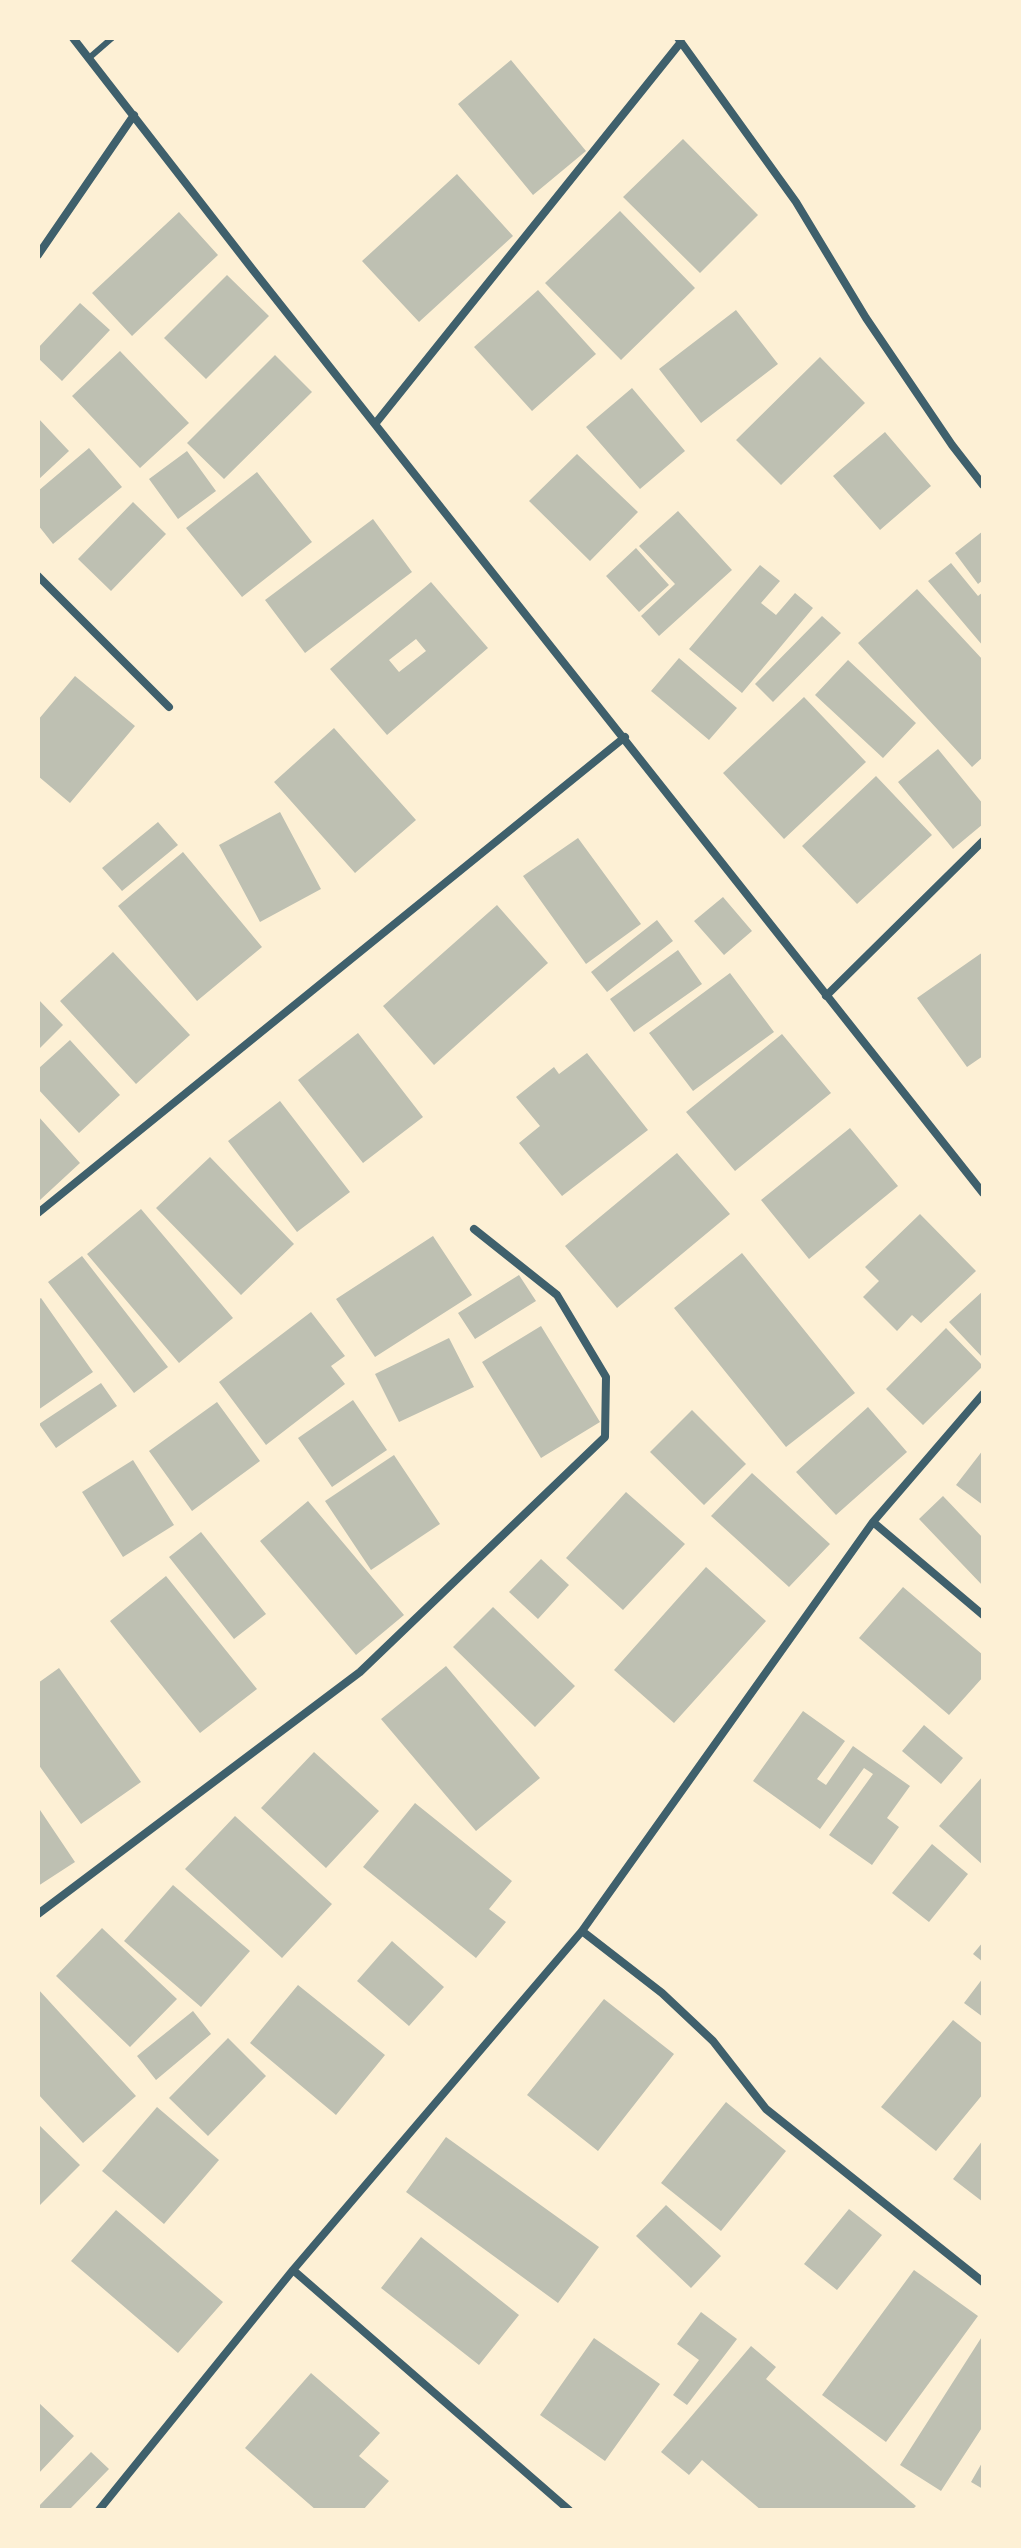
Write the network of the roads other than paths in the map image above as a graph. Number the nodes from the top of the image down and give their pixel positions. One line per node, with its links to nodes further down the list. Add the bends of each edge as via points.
1 (73, 38): 4 (street)
2 (112, 38): 4 (lane)
3 (679, 40): 7 (street); 8 (street, via 796,202 866,318)
4 (89, 58): 5 (street)
5 (134, 115): 6 (street); 7 (street)
6 (38, 255)
7 (375, 424): 11 (street)
8 (983, 485)
9 (38, 576): 10 (street)
10 (169, 707)
11 (625, 737): 13 (street); 15 (street)
12 (983, 841): 13 (street)
13 (826, 996): 14 (street)
14 (983, 1193)
15 (38, 1213)
16 (474, 1229): 20 (street, via 557,1295 606,1377 605,1437 360,1672)
17 (983, 1394): 18 (street)
18 (873, 1522): 19 (street); 21 (street)
19 (983, 1615)
20 (38, 1914)
21 (582, 1931): 22 (street); 23 (street, via 713,2041 766,2109)
22 (293, 2270): 24 (street); 25 (street)
23 (983, 2282)
24 (99, 2510)
25 (569, 2510)

